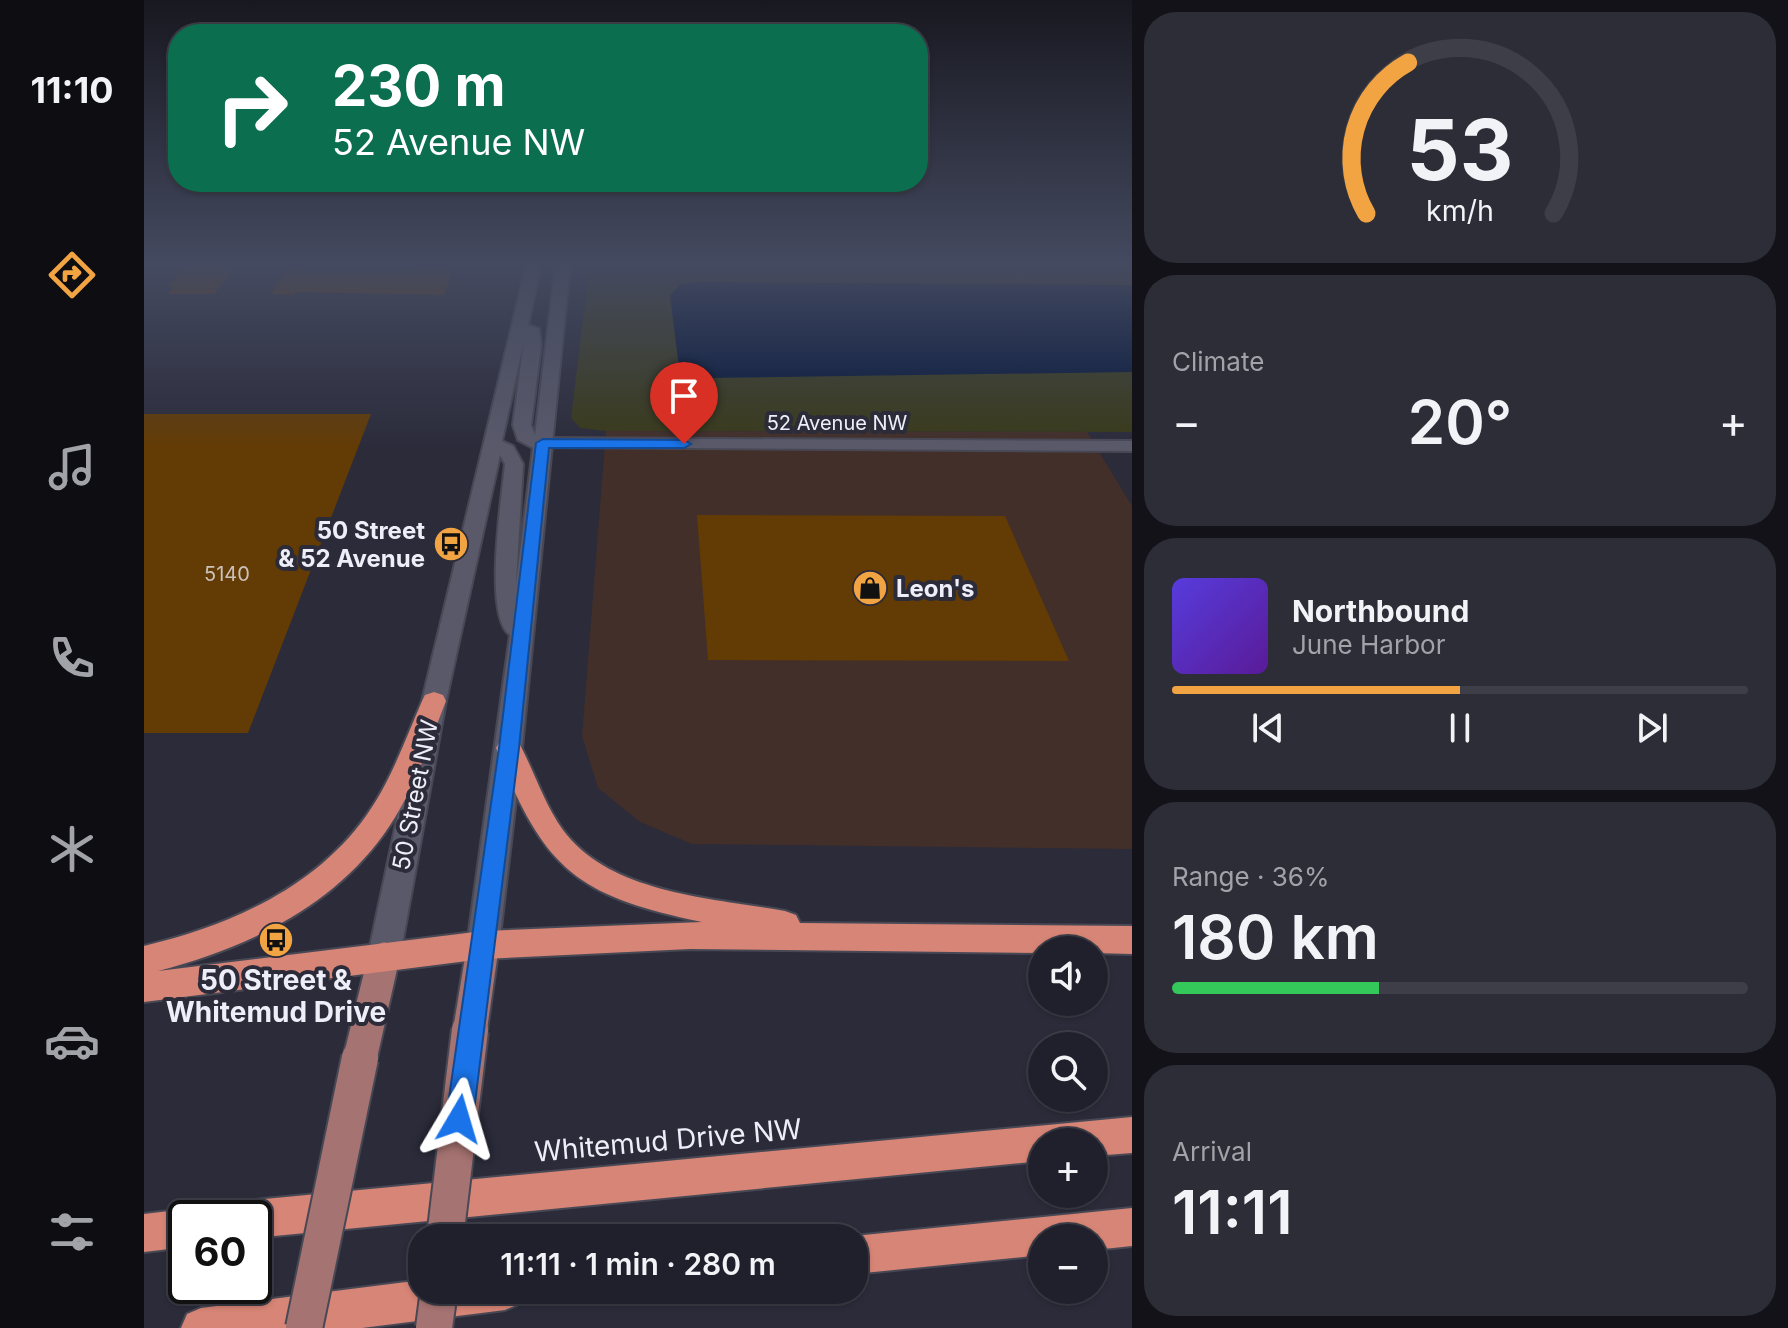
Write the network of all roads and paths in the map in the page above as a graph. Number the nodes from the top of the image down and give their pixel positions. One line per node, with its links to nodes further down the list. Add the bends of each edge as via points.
1 (522, 325): 5 (main road, 50 Street NW)
2 (531, 325): 4 (main road, via 522,425 524,436)
3 (556, 325): 4 (main road)
4 (543, 443): 6 (street, 52 Avenue NW); 7 (main road)
5 (495, 445): 7 (main road, via 506,450 514,464 505,583); 8 (main road, 50 Street NW)
6 (1132, 446)
7 (519, 647): 9 (main road)
8 (434, 701): 13 (main road, 50 Street NW); 14 (highway, via 395,794 346,861 261,919 199,945)
9 (509, 748): 10 (highway, via 557,845 594,874 638,894); 12 (main road)
10 (842, 935): 11 (highway); 12 (highway, via 690,935)
11 (1132, 940)
12 (483, 945): 13 (highway); 20 (main road, bridge)
13 (384, 956): 15 (highway); 28 (main road, 50 Street NW, bridge)
14 (144, 960)
15 (144, 987)
16 (1132, 1135): 17 (highway)
17 (1108, 1137)
18 (1028, 1144): 19 (highway, Whitemud Drive NW)
19 (272, 1217)
20 (447, 1224)
21 (1132, 1227): 24 (highway)
22 (168, 1230): 23 (highway)
23 (144, 1233)
24 (868, 1254)
25 (408, 1302): 27 (highway)
26 (437, 1304): 29 (main road, bridge)
27 (201, 1328)
28 (304, 1328)
29 (434, 1328)

